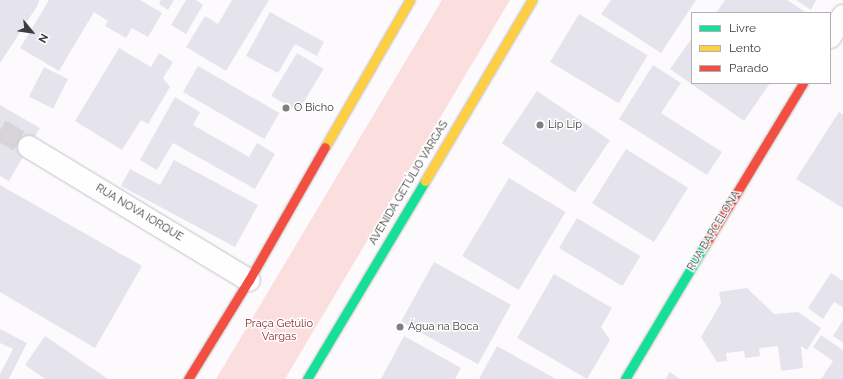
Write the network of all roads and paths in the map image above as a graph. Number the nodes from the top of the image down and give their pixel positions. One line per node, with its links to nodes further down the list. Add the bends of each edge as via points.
1 (410, 0): 7 (main road)
2 (532, 0): 9 (main road, AVENIDA GETÚLIO VARGAS)
3 (843, 16): 4 (street)
4 (831, 35)
5 (802, 84): 10 (main road, RUA BARCELONA)
6 (29, 147): 7 (street, RUA NOVA IORQUE)
7 (249, 280): 8 (main road)
8 (188, 379)
9 (306, 379)
10 (625, 379)

